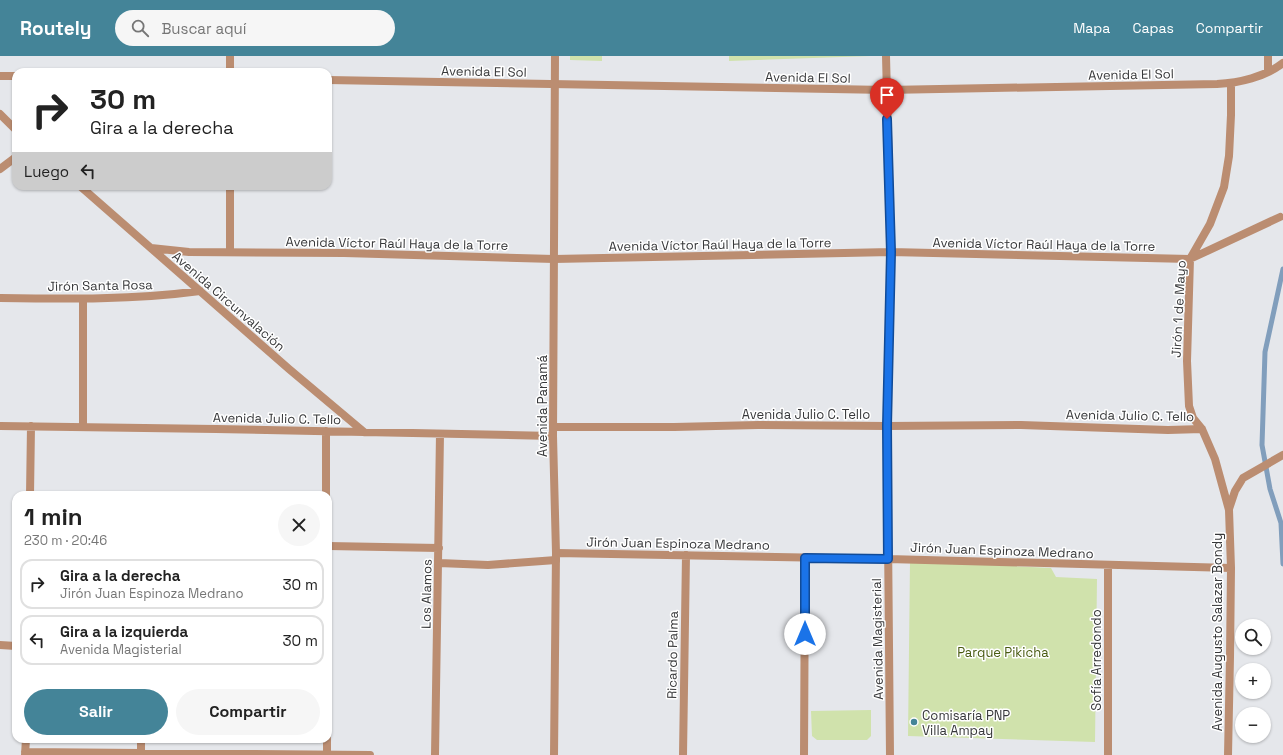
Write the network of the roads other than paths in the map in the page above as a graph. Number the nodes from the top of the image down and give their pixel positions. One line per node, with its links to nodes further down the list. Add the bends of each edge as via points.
1 (230, 56): 6 (street)
2 (555, 56): 12 (street, Avenida Panamá)
3 (886, 56): 13 (street, Avenida Magisterial)
4 (1268, 56): 7 (street)
5 (1283, 63): 7 (street, Avenida El Sol)
6 (230, 68)
7 (1268, 72): 11 (street, Avenida El Sol)
8 (0, 76): 9 (street)
9 (12, 76)
10 (332, 80): 12 (street, Avenida El Sol)
11 (1231, 83): 13 (street, Avenida El Sol); 25 (street, Jirón 1 de Mayo, via 1229,149 1224,187 1210,224)
12 (555, 85): 13 (street, Avenida El Sol); 24 (street, Avenida Panamá)
13 (886, 90): 23 (street, Avenida Magisterial)
14 (0, 114): 15 (street)
15 (12, 126)
16 (12, 161): 17 (street)
17 (0, 169)
18 (85, 190): 21 (street, Avenida Circunvalación)
19 (230, 190): 22 (street)
20 (1280, 217): 25 (street, Avenida Víctor Raúl Haya de la Torre)
21 (151, 248): 22 (street, Avenida Víctor Raúl Haya de la Torre, via 189,252); 26 (street, Avenida Circunvalación)
22 (230, 252): 24 (street, Avenida Víctor Raúl Haya de la Torre)
23 (891, 252): 24 (street, Avenida Víctor Raúl Haya de la Torre); 25 (street, Avenida Víctor Raúl Haya de la Torre); 31 (street, Avenida Magisterial)
24 (554, 259): 33 (street, Avenida Panamá)
25 (1190, 259): 34 (street, Jirón 1 de Mayo, via 1187,361 1189,406 1193,418)
26 (200, 291): 28 (street, Jirón Santa Rosa, via 166,296); 36 (street, Avenida Circunvalación)
27 (0, 298): 28 (street, Jirón Santa Rosa)
28 (84, 299): 32 (street)
29 (0, 426): 30 (street, Avenida Julio C. Tello)
30 (31, 426): 32 (street, Avenida Julio C. Tello); 40 (street)
31 (887, 426): 33 (street, Avenida Julio C. Tello); 34 (street, Avenida Julio C. Tello, via 1021,425); 48 (street, Avenida Magisterial)
32 (83, 427): 35 (street, Avenida Julio C. Tello)
33 (553, 427): 38 (street, Avenida Panamá)
34 (1202, 429): 42 (street, Jirón 1 de Mayo, via 1215,459)
35 (326, 431): 36 (street, Avenida Julio C. Tello); 41 (street)
36 (364, 432): 37 (street, Avenida Julio C. Tello)
37 (440, 434): 38 (street, Avenida Julio C. Tello); 44 (street, Los Alamos)
38 (553, 436): 46 (street, Avenida Panamá)
39 (1283, 455): 42 (street, via 1243,478 1235,491)
40 (30, 491)
41 (326, 491)
42 (1229, 510): 51 (street, Avenida Augusto Salazar Bondy)
43 (332, 546): 44 (street)
44 (439, 548): 49 (street, Los Alamos)
45 (686, 555): 46 (street, Jirón Juan Espinoza Medrano); 47 (street, Jirón Juan Espinoza Medrano); 64 (street, Ricardo Palma)
46 (556, 557): 49 (street, Jirón Juan Espinoza Medrano, via 488,565); 63 (street, Avenida Panamá)
47 (805, 558): 48 (street, Jirón Juan Espinoza Medrano); 65 (street)
48 (888, 559): 50 (street, Jirón Juan Espinoza Medrano); 66 (street, Avenida Magisterial)
49 (439, 563): 62 (street, Los Alamos)
50 (1108, 565): 51 (street, Jirón Juan Espinoza Medrano); 67 (street, Sofía Arredondo)
51 (1231, 568): 68 (street, Avenida Augusto Salazar Bondy)
52 (0, 645): 53 (street)
53 (12, 646)
54 (26, 743): 57 (street)
55 (141, 743): 58 (street)
56 (327, 743): 59 (street)
57 (25, 753): 58 (street)
58 (141, 753): 59 (street)
59 (327, 755): 60 (street)
60 (353, 755): 61 (street)
61 (370, 755)
62 (435, 755)
63 (554, 755)
64 (683, 755)
65 (804, 755)
66 (890, 755)
67 (1108, 755)
68 (1228, 755)

